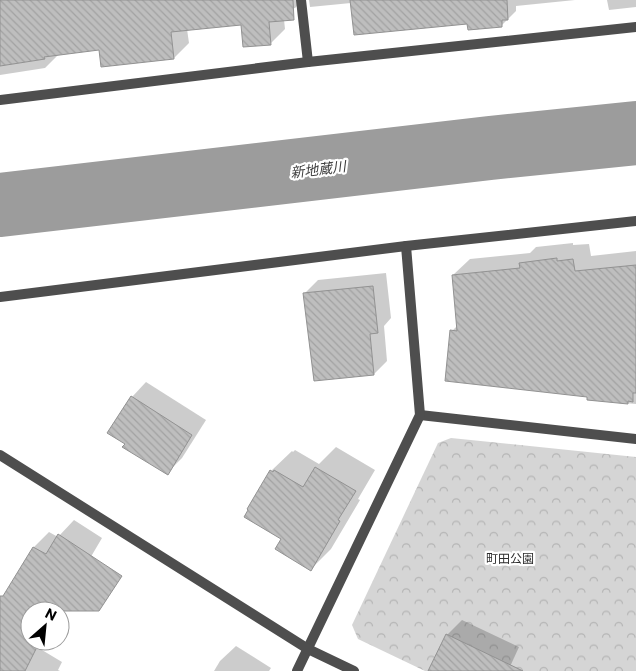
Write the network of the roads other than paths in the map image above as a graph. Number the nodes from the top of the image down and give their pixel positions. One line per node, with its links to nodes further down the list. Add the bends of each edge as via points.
1 (301, 0): 3 (street)
2 (636, 27): 3 (street)
3 (308, 62): 4 (street)
4 (0, 100)
5 (636, 220): 6 (street)
6 (406, 246): 7 (street); 8 (street)
7 (0, 297)
8 (420, 415): 9 (street); 11 (street)
9 (636, 439)
10 (0, 456): 11 (street)
11 (308, 649): 12 (street); 13 (street)
12 (297, 671)
13 (354, 671)

